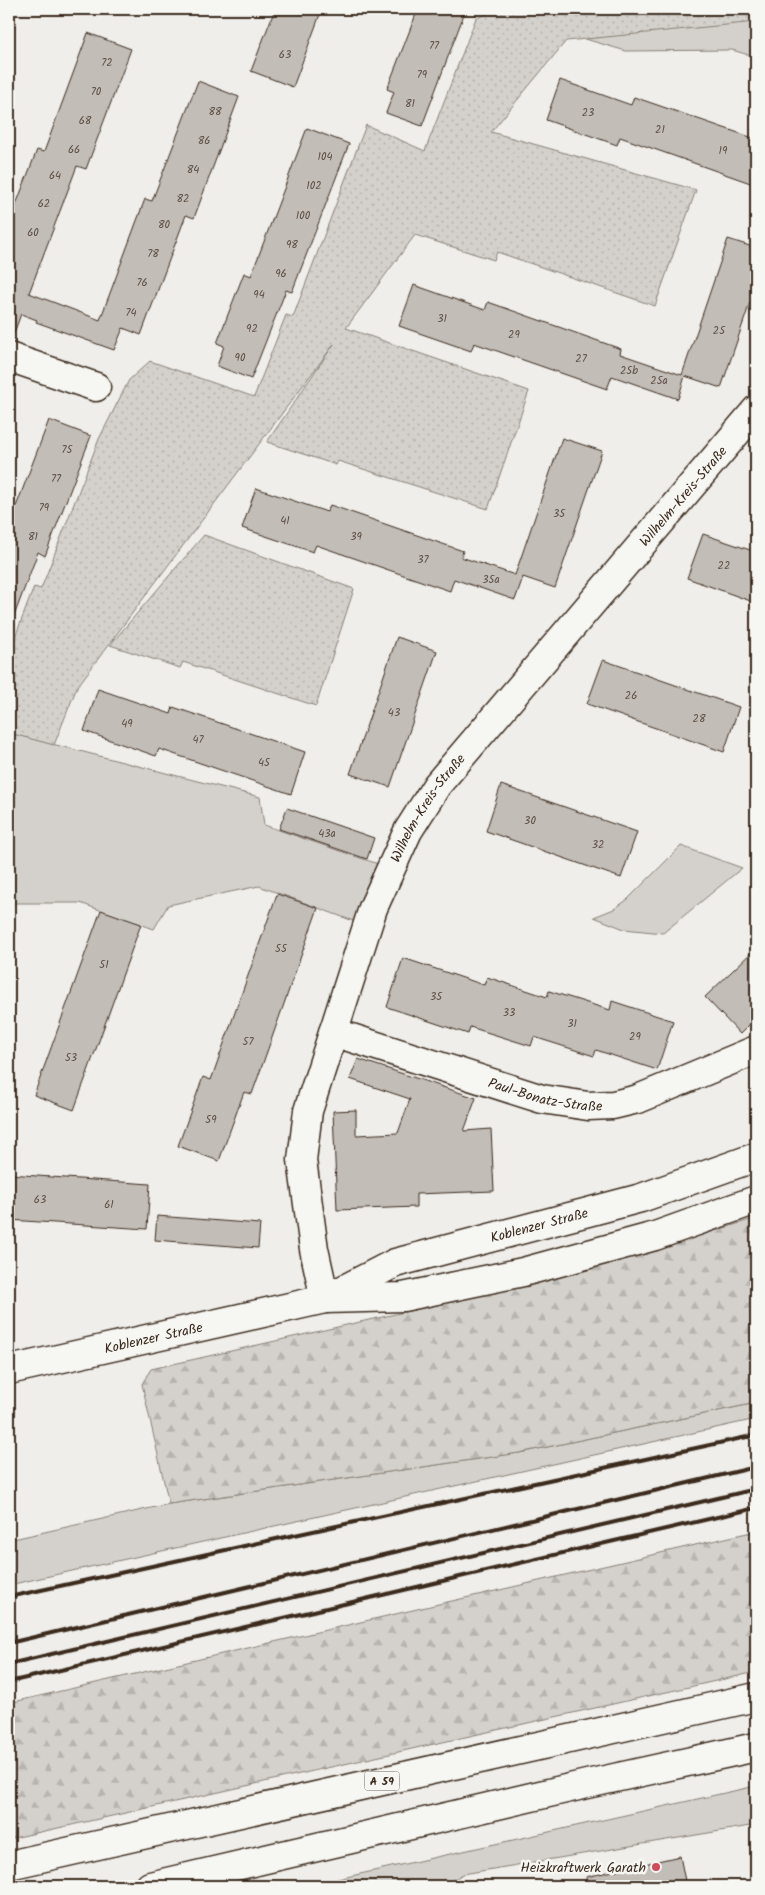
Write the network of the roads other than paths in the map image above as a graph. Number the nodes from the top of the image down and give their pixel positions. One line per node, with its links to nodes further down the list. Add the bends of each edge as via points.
1 (9, 357): 2 (main road)
2 (96, 387)
3 (756, 410): 4 (main road, Wilhelm-Kreis-Straße, via 437,785 408,831 372,908)
4 (333, 1032): 5 (main road, Paul-Bonatz-Straße, via 542,1099 588,1106 638,1099); 8 (main road, Wilhelm-Kreis-Straße, via 308,1110 302,1160 314,1249)
5 (756, 1050)
6 (756, 1157): 8 (main road, Koblenzer Straße, via 641,1198 395,1263)
7 (756, 1200): 8 (main road, Koblenzer Straße, via 655,1236 523,1272 403,1297)
8 (325, 1299): 9 (main road, Koblenzer Straße)
9 (9, 1370)
10 (756, 1698): 12 (main road, A 59)
11 (756, 1747): 13 (main road)
12 (9, 1865)
13 (150, 1886)

